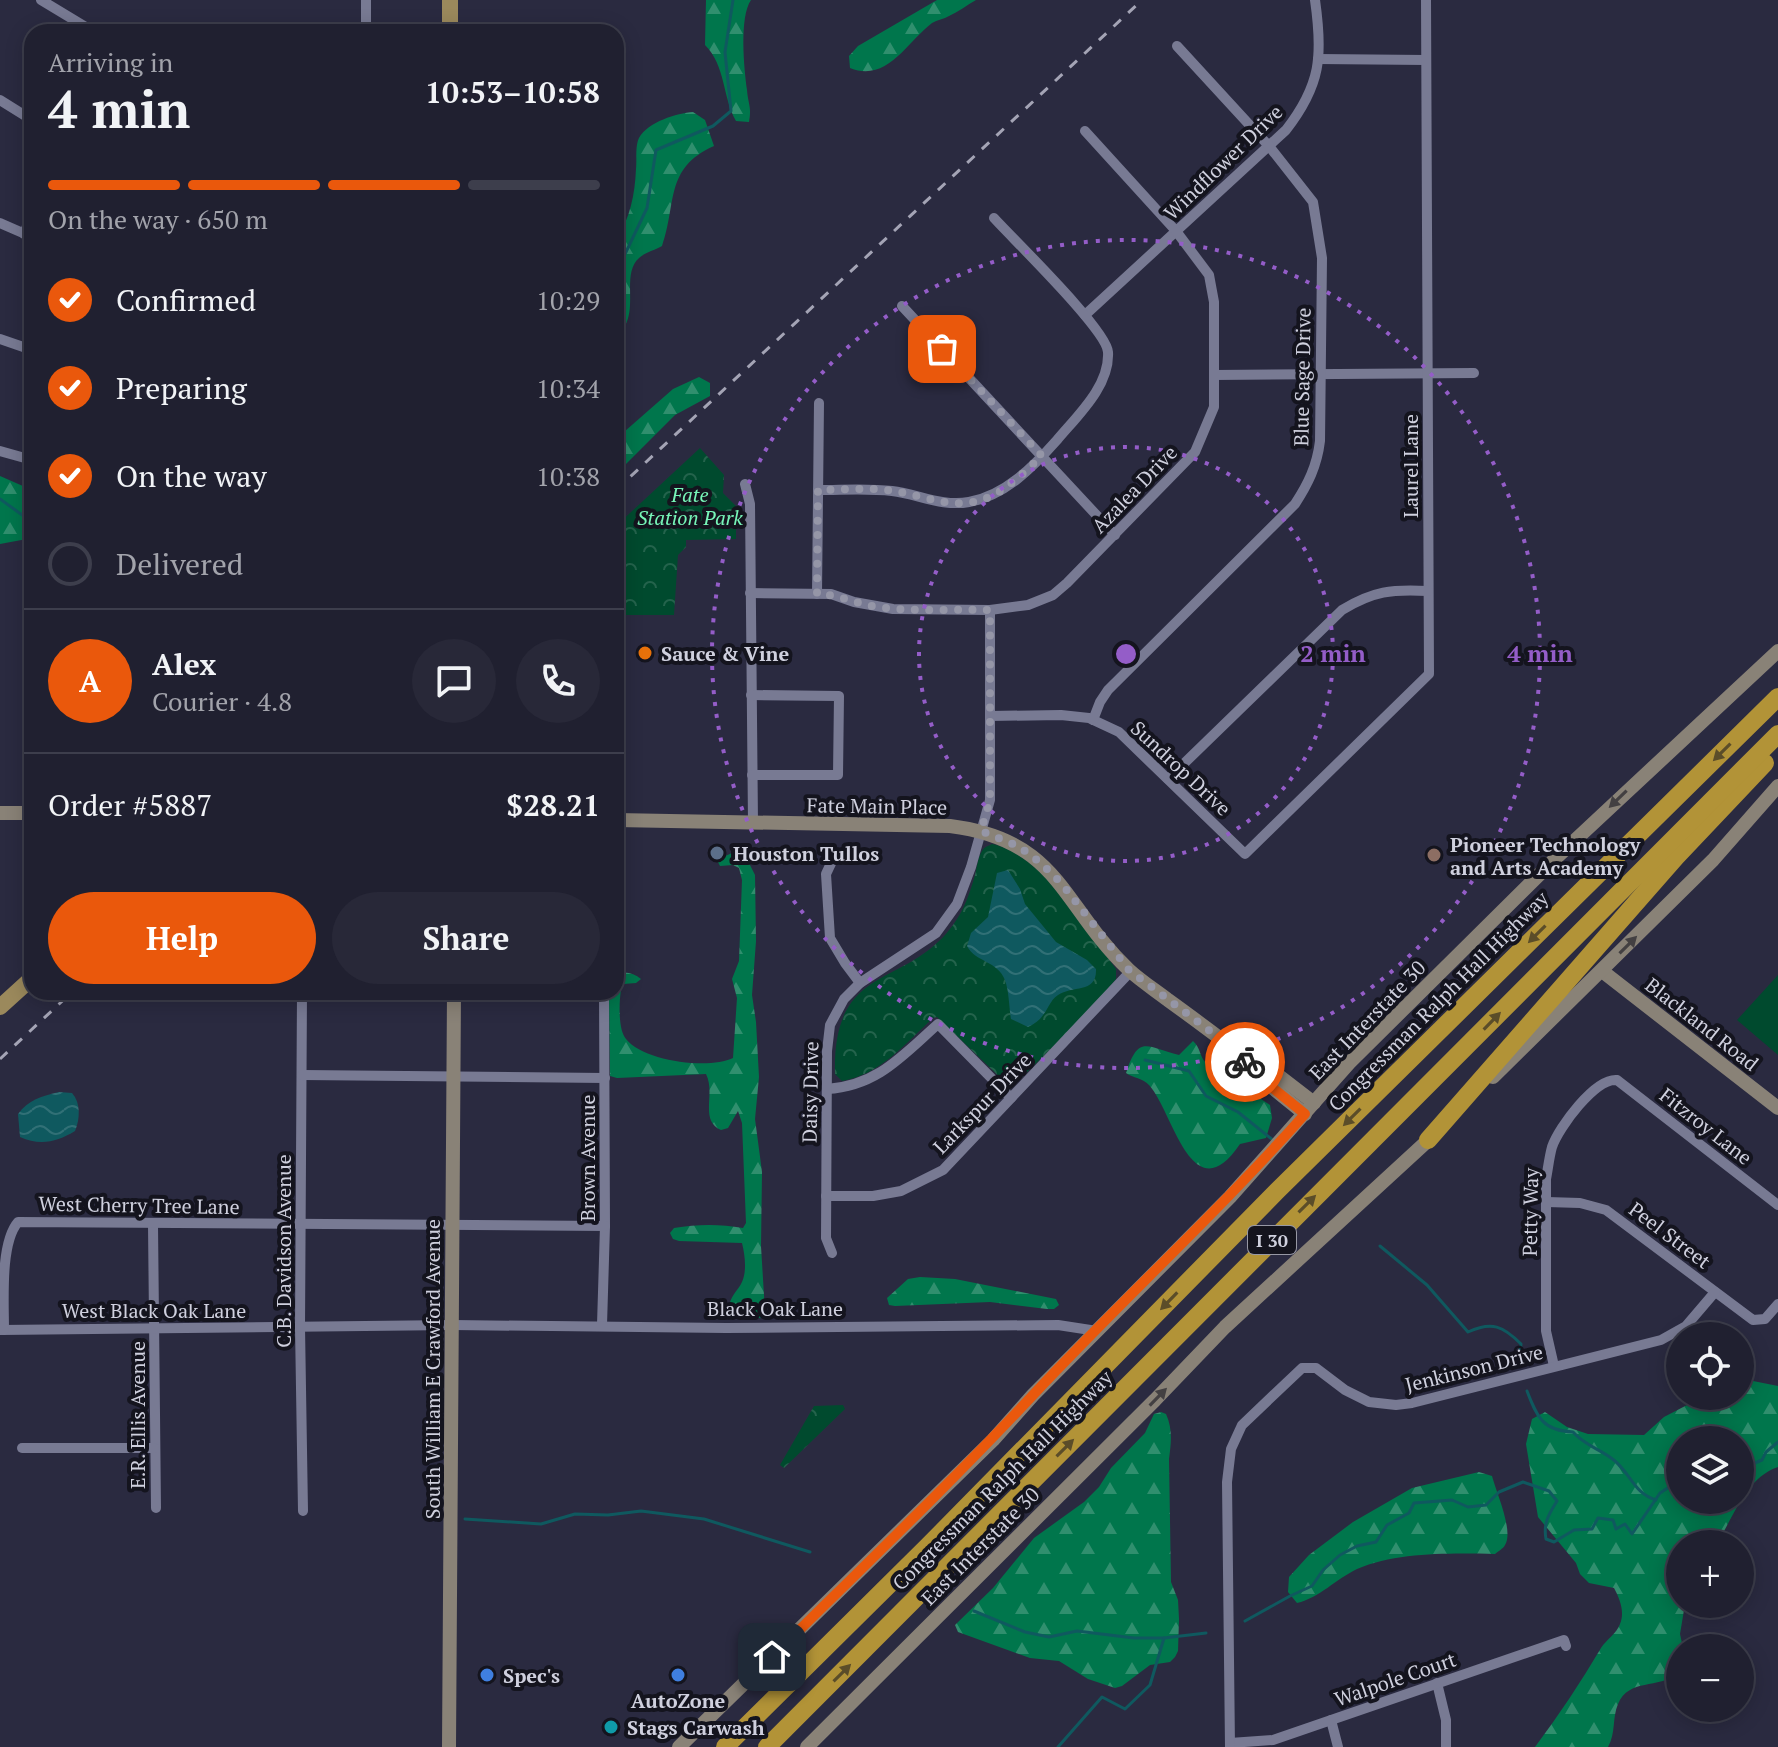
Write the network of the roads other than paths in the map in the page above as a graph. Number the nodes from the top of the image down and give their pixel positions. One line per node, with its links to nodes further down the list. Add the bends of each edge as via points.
1 (41, 0): 6 (street)
2 (366, 0): 7 (street)
3 (450, 0): 8 (main road)
4 (1315, 0): 10 (street, Windflower Drive)
5 (1426, 0): 11 (street, Laurel Lane)
6 (81, 24)
7 (366, 24)
8 (450, 24)
9 (1177, 46): 15 (street, Blue Sage Drive)
10 (1318, 59): 11 (street); 15 (street, Windflower Drive, via 1314,86 1303,108)
11 (1426, 60): 24 (street, Laurel Lane)
12 (0, 100): 13 (street)
13 (24, 115)
14 (1085, 131): 18 (street, Azalea Drive)
15 (1269, 146): 18 (street, Windflower Drive); 26 (street, Blue Sage Drive, via 1313,202 1322,258)
16 (994, 218): 21 (street)
17 (0, 223): 19 (street)
18 (1176, 231): 21 (street, Windflower Drive); 27 (street, Azalea Drive, via 1209,275)
19 (24, 233)
20 (902, 306): 30 (street)
21 (1085, 315): 30 (street, via 1108,352 1105,369 1085,408)
22 (0, 339): 23 (street)
23 (24, 347)
24 (1427, 373): 25 (street); 26 (street); 35 (street, Laurel Lane)
25 (1474, 373)
26 (1321, 374): 27 (street); 43 (street, Blue Sage Drive, via 1318,459 1295,504 1108,690)
27 (1214, 375): 34 (street, Azalea Drive, via 1214,407 1195,452)
28 (819, 403): 33 (street)
29 (0, 451): 31 (street)
30 (1042, 456): 33 (street, via 987,498 966,503 894,491); 34 (street)
31 (24, 458)
32 (745, 484): 36 (street, via 750,504)
33 (818, 490): 37 (street)
34 (1115, 535): 38 (street, Azalea Drive, via 1053,595)
35 (1428, 591): 47 (street, via 1386,591 1342,610); 54 (street, Laurel Lane, via 1429,674)
36 (750, 593): 37 (street, Azalea Drive); 40 (street)
37 (817, 594): 38 (street, Azalea Drive, via 893,609)
38 (990, 610): 42 (street, Daisy Drive)
39 (1778, 651): 71 (main road, East Interstate 30, one-way to 71, via 1514,899 1349,1063)
40 (751, 695): 46 (street); 46 (street, via 839,696 838,775)
41 (1778, 697): 100 (highway, Congressman Ralph Hall Highway / I 30, one-way to 100)
42 (990, 716): 43 (street, Sundrop Drive); 53 (street, Daisy Drive, via 990,800)
43 (1093, 720): 47 (street, Sundrop Drive, via 1119,732)
44 (1778, 734): 101 (highway, Congressman Ralph Hall Highway / I 30, one-way to 44)
45 (1778, 750): 72 (highway, via 1676,857)
46 (752, 775): 52 (street)
47 (1168, 779): 54 (street, Sundrop Drive)
48 (1778, 786): 57 (main road, East Interstate 30, one-way to 48)
49 (0, 813): 50 (main road)
50 (24, 813)
51 (624, 820): 52 (main road, Fate Main Place)
52 (753, 824): 53 (main road, Fate Main Place, via 950,826)
53 (981, 831): 56 (main road, Fate Main Place, via 1018,846 1041,863); 58 (street, Daisy Drive, via 957,904 936,933)
54 (1245, 854)
55 (834, 857): 58 (street, via 826,874 830,938)
56 (1131, 971): 69 (street, Larkspur Drive); 71 (main road, Fate Main Place, via 1242,1055 1257,1059)
57 (1602, 971): 70 (main road, Blackland Road); 72 (main road, East Interstate 30)
58 (860, 983): 68 (street, Daisy Drive, via 830,1025)
59 (24, 985): 63 (main road)
60 (302, 1000): 64 (street, C.B. Davidson Avenue)
61 (454, 1000): 65 (main road, South William E Crawford Avenue)
62 (604, 1000): 66 (street, Brown Avenue)
63 (0, 1007)
64 (302, 1075): 65 (street); 77 (street, C.B. Davidson Avenue)
65 (454, 1075): 66 (street); 78 (main road, South William E Crawford Avenue)
66 (605, 1078): 79 (street, Brown Avenue)
67 (1609, 1080): 74 (street, Petty Way, via 1591,1093 1556,1138 1549,1159); 75 (street, Fitzroy Lane, via 1617,1080)
68 (827, 1089): 69 (street, via 849,1087 883,1072 938,1024); 73 (street, Daisy Drive)
69 (1011, 1098): 73 (street, Larkspur Drive, via 943,1170 924,1181 873,1196)
70 (1778, 1108)
71 (1310, 1109): 88 (main road, East Interstate 30)
72 (1428, 1140): 102 (main road, East Interstate 30, one-way to 72, via 1225,1327)
73 (826, 1196): 80 (street, Daisy Drive, via 826,1238)
74 (1547, 1202): 81 (street, Peel Street, via 1606,1210); 89 (street, Petty Way, via 1546,1331)
75 (1778, 1205)
76 (153, 1225): 77 (street, West Cherry Tree Lane); 85 (street, E.R. Ellis Avenue); 87 (street, West Cherry Tree Lane, via 18,1222 5,1248)
77 (303, 1225): 78 (street, West Cherry Tree Lane); 86 (street, C.B. Davidson Avenue)
78 (452, 1226): 79 (street, West Cherry Tree Lane); 83 (main road, South William E Crawford Avenue)
79 (605, 1226): 84 (street, Brown Avenue)
80 (832, 1253)
81 (1715, 1292): 82 (street, Peel Street, via 1761,1321); 89 (street, Jenkinson Drive, via 1686,1326 1661,1340)
82 (1778, 1304)
83 (453, 1325): 84 (street, Black Oak Lane); 86 (street, West Black Oak Lane); 98 (main road, South William E Crawford Avenue)
84 (602, 1325): 88 (street, Black Oak Lane, via 1058,1325)
85 (154, 1327): 86 (street, West Black Oak Lane); 87 (street, West Black Oak Lane); 91 (street, E.R. Ellis Avenue)
86 (300, 1327): 93 (street, C.B. Davidson Avenue)
87 (2, 1330)
88 (1097, 1331): 99 (main road, East Interstate 30)
89 (1554, 1366): 97 (street, Jenkinson Drive, via 1381,1405 1357,1397 1310,1366 1296,1371 1242,1425 1231,1449 1227,1482)
90 (22, 1448): 91 (street)
91 (154, 1448): 92 (street, E.R. Ellis Avenue)
92 (156, 1508)
93 (303, 1511)
94 (1566, 1646): 95 (street, Walpole Court, via 1564,1640)
95 (1437, 1683): 96 (street, Walpole Court); 104 (street)
96 (1331, 1720): 97 (street, Walpole Court, via 1273,1740); 103 (street)
97 (1230, 1745)
98 (449, 1747)
99 (679, 1747)
100 (725, 1747)
101 (767, 1747)
102 (807, 1747)
103 (1338, 1747)
104 (1446, 1747)

